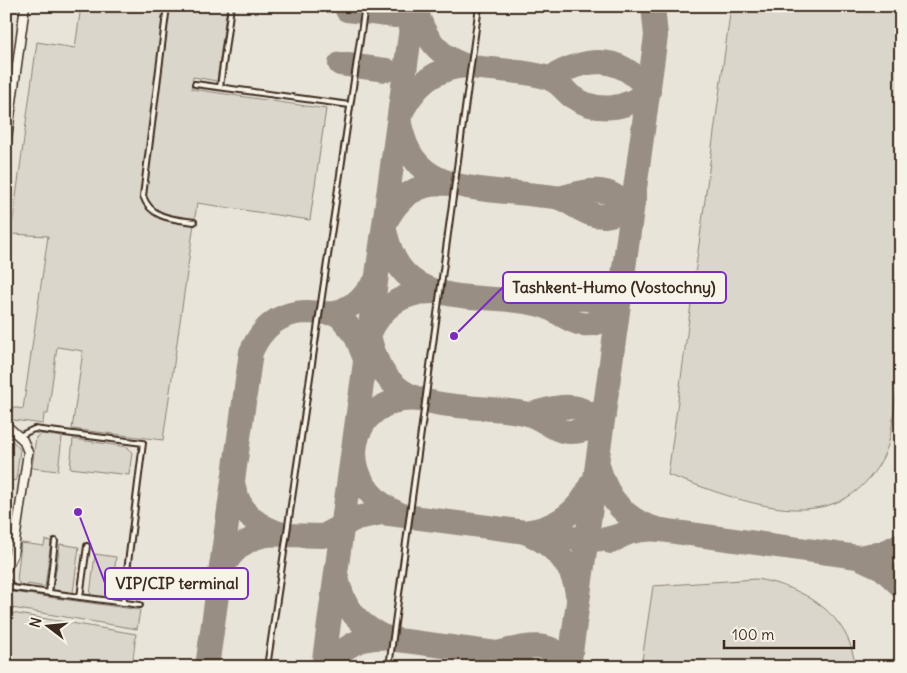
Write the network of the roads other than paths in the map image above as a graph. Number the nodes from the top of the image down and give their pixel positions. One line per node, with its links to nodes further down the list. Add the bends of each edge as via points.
1 (25, 6): 9 (street)
2 (167, 6): 10 (lane, via 144,196 148,206 157,214)
3 (231, 6): 7 (lane)
4 (365, 6): 8 (lane)
5 (479, 6): 22 (lane)
6 (196, 84): 7 (lane)
7 (220, 87): 8 (lane)
8 (350, 105): 21 (lane)
9 (6, 146)
10 (194, 222)
11 (6, 426): 12 (street)
12 (19, 436): 15 (street, via 28,454 13,555); 19 (lane, via 34,429 143,443)
13 (55, 541): 17 (lane)
14 (87, 546): 18 (lane)
15 (6, 569)
16 (6, 580): 17 (lane, via 13,588)
17 (49, 593): 18 (lane)
18 (80, 597): 19 (lane)
19 (123, 603): 20 (lane)
20 (140, 605)
21 (267, 667)
22 (388, 667)

